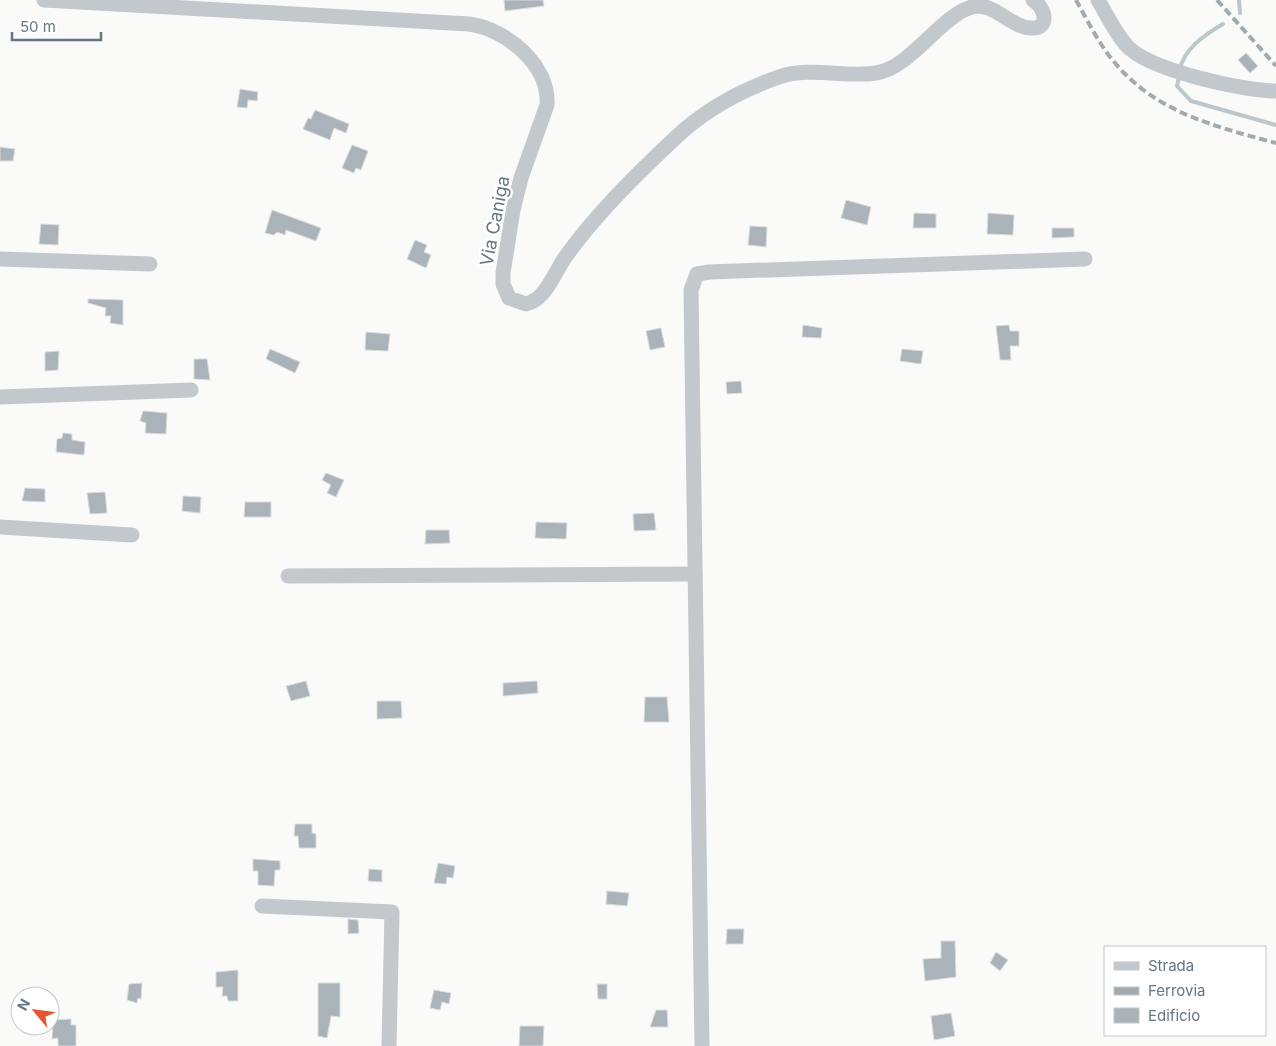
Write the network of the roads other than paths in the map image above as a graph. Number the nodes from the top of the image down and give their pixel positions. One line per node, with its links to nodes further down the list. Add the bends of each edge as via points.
1 (44, 0): 2 (street, Via Caniga, via 469,24 497,32 535,66 544,78 548,96 517,194 503,273 503,284 510,298 526,304 539,298 576,242 632,181 674,139 713,107 755,85 793,72 868,73 887,70 957,14 972,7 986,7 1034,28 1042,23 1044,14 1042,7)
2 (1033, 0)
3 (1098, 0): 4 (street, via 1127,45 1138,55 1188,74)
4 (1276, 91)
5 (0, 259): 7 (street)
6 (1085, 259): 12 (street, via 698,274 691,290)
7 (150, 264)
8 (191, 390): 9 (street)
9 (0, 397)
10 (0, 527): 11 (street)
11 (132, 535)
12 (695, 574): 13 (street); 16 (street)
13 (288, 576)
14 (262, 906): 15 (street, via 392,912)
15 (388, 1046)
16 (702, 1046)

